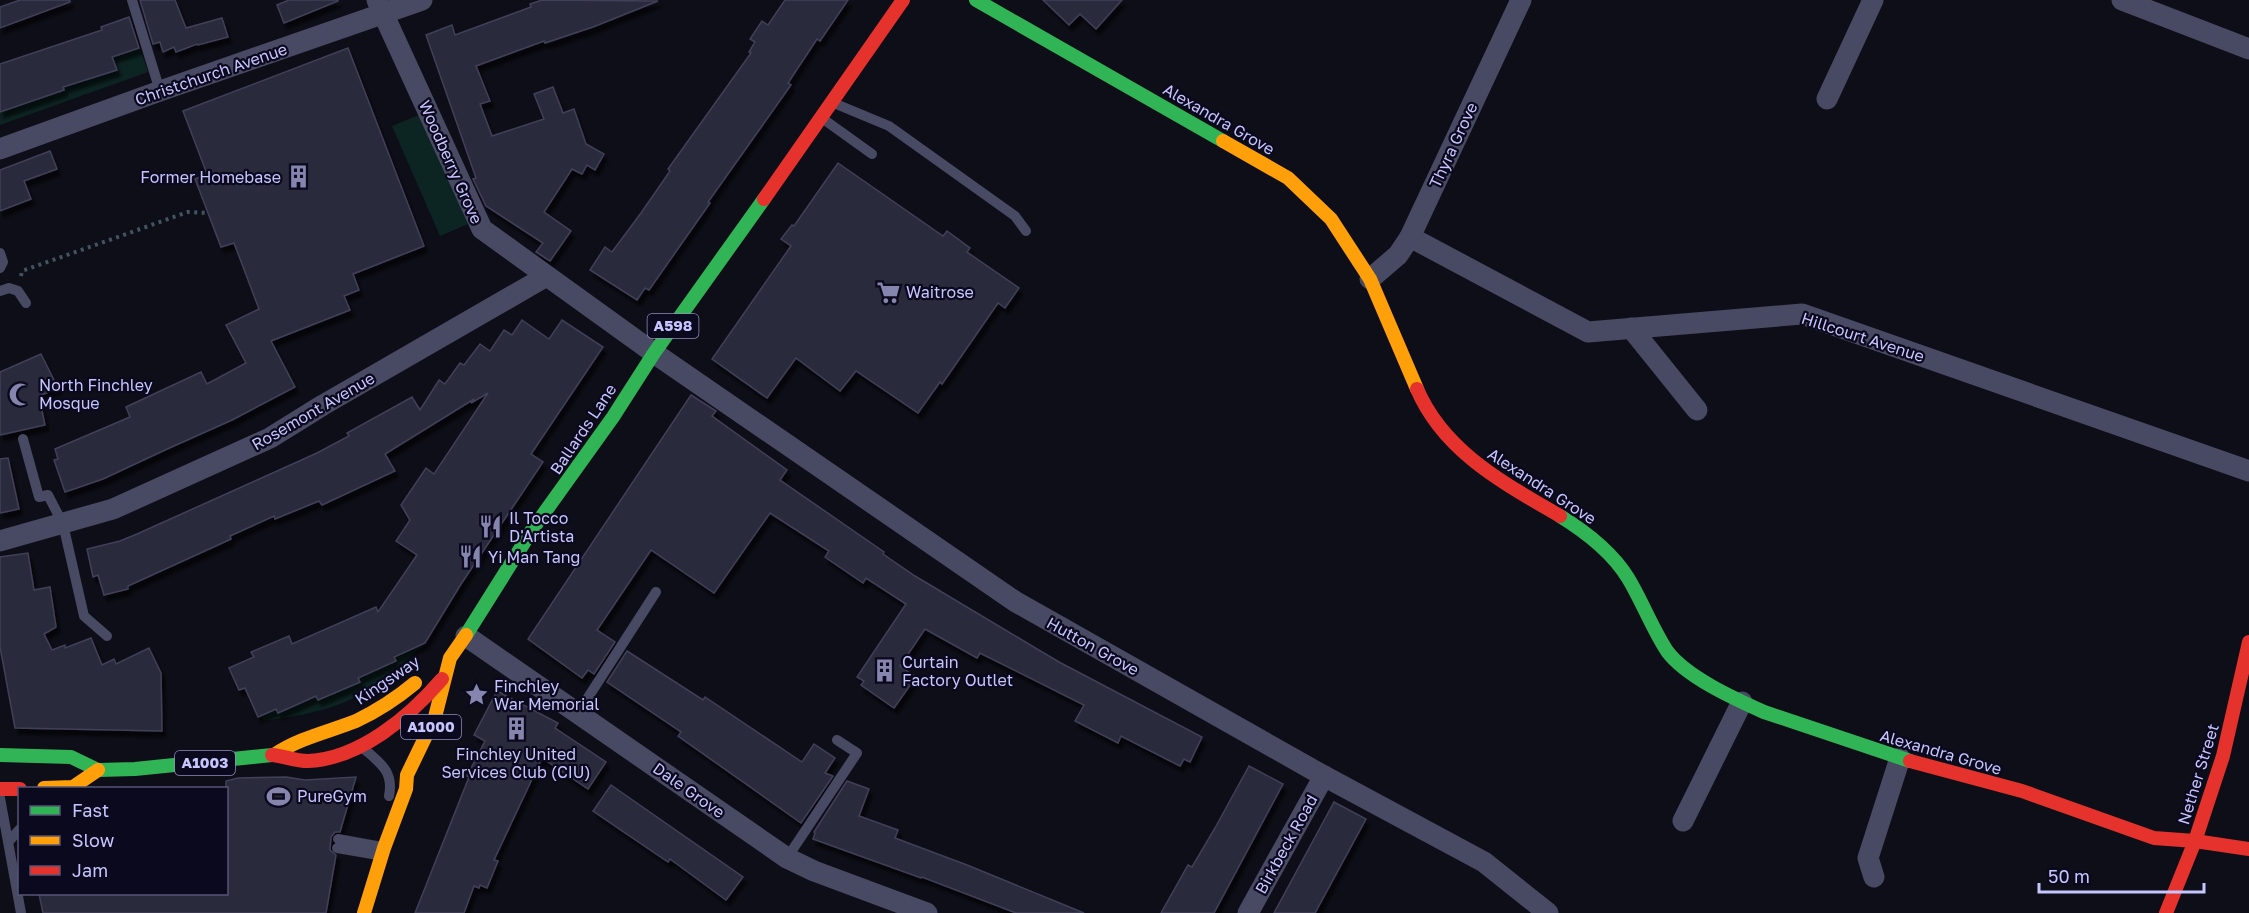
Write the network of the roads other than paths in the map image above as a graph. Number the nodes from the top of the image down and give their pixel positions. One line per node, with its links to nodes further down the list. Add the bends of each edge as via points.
1 (132, 0): 10 (lane)
2 (422, 0): 8 (street, Christchurch Avenue)
3 (903, 0): 12 (street, Ballards Lane / A598)
4 (976, 0): 21 (street, Alexandra Grove, via 1288,178 1331,219)
5 (1521, 0): 17 (street, Thyra Grove)
6 (1874, 0): 11 (street)
7 (2131, 2): 9 (street)
8 (380, 7): 10 (street, Christchurch Avenue); 20 (street, Woodberry Grove, via 482,229)
9 (2249, 49)
10 (160, 91): 14 (street, Christchurch Avenue)
11 (1827, 99)
12 (833, 103): 13 (street, Ballards Lane / A598); 16 (lane, via 889,126 1015,216)
13 (822, 118): 15 (lane); 25 (street, Ballards Lane / A598)
14 (0, 149)
15 (872, 154)
16 (1026, 231)
17 (1410, 237): 21 (street, Thyra Grove, via 1398,255); 24 (street, Hillcourt Avenue, via 1588,332)
18 (0, 253): 19 (lane)
19 (0, 268)
20 (546, 277): 25 (street, Woodberry Grove); 29 (street, Rosemont Avenue, via 270,438 113,509)
21 (1370, 279): 37 (street, Alexandra Grove, via 1424,405 1453,444 1501,481 1584,530 1627,576 1668,652 1690,672)
22 (0, 291): 23 (lane, via 18,291)
23 (26, 303)
24 (1630, 328): 26 (street); 28 (street, Hillcourt Avenue, via 1802,314)
25 (654, 352): 33 (street, Ballards Lane / A598, via 532,530); 47 (street, Hutton Grove, via 1016,602)
26 (1697, 410)
27 (23, 439): 29 (lane, via 39,497 48,495)
28 (2249, 471)
29 (63, 524): 30 (street, Rosemont Avenue); 32 (lane, via 84,616)
30 (0, 541)
31 (656, 592): 39 (lane)
32 (107, 636)
33 (466, 636): 35 (street, Ballards Lane / A598); 39 (street, Dale Grove)
34 (2249, 642): 54 (street, Nether Street, via 2223,756)
35 (450, 658): 36 (street, Ballards Lane / A1000)
36 (436, 672): 38 (street, Kingsway); 41 (street, Kingsway / A1003, via 423,702); 58 (street, Ballards Lane / A1000, via 441,699 428,735 404,769 406,789)
37 (1742, 702): 45 (street, Alexandra Grove); 52 (street)
38 (375, 712): 40 (street, Kingsway); 41 (street, A1000)
39 (578, 713): 59 (street, Dale Grove)
40 (355, 735): 41 (street, Kingsway / A1003); 44 (street, Kingsway, via 288,744); 44 (street, Kingsway / A1003, via 316,761); 58 (lane, via 386,768 391,788)
41 (389, 738)
42 (837, 740): 59 (lane, via 857,753)
43 (0, 755): 46 (street, Kingsway, via 71,757)
44 (274, 755): 46 (street, Kingsway / A1003)
45 (1900, 758): 54 (street, Alexandra Grove, via 2022,791 2154,838); 60 (street, via 1868,858)
46 (98, 770): 48 (street)
47 (1324, 776): 64 (street, Birkbeck Road); 65 (street, Hutton Grove, via 1484,862)
48 (73, 787)
49 (0, 789): 50 (street)
50 (18, 789)
51 (0, 798): 55 (lane)
52 (1683, 821)
53 (18, 831): 55 (lane)
54 (2195, 841): 57 (street, Alexandra Grove); 66 (street, Nether Street)
55 (9, 842): 61 (lane)
56 (338, 843): 58 (lane)
57 (2249, 849)
58 (381, 850): 62 (street, Ballards Lane / A1000)
59 (787, 858): 63 (street, Dale Grove)
60 (1874, 877)
61 (21, 913)
62 (364, 913)
63 (927, 913)
64 (1248, 913)
65 (1548, 913)
66 (2166, 913)

